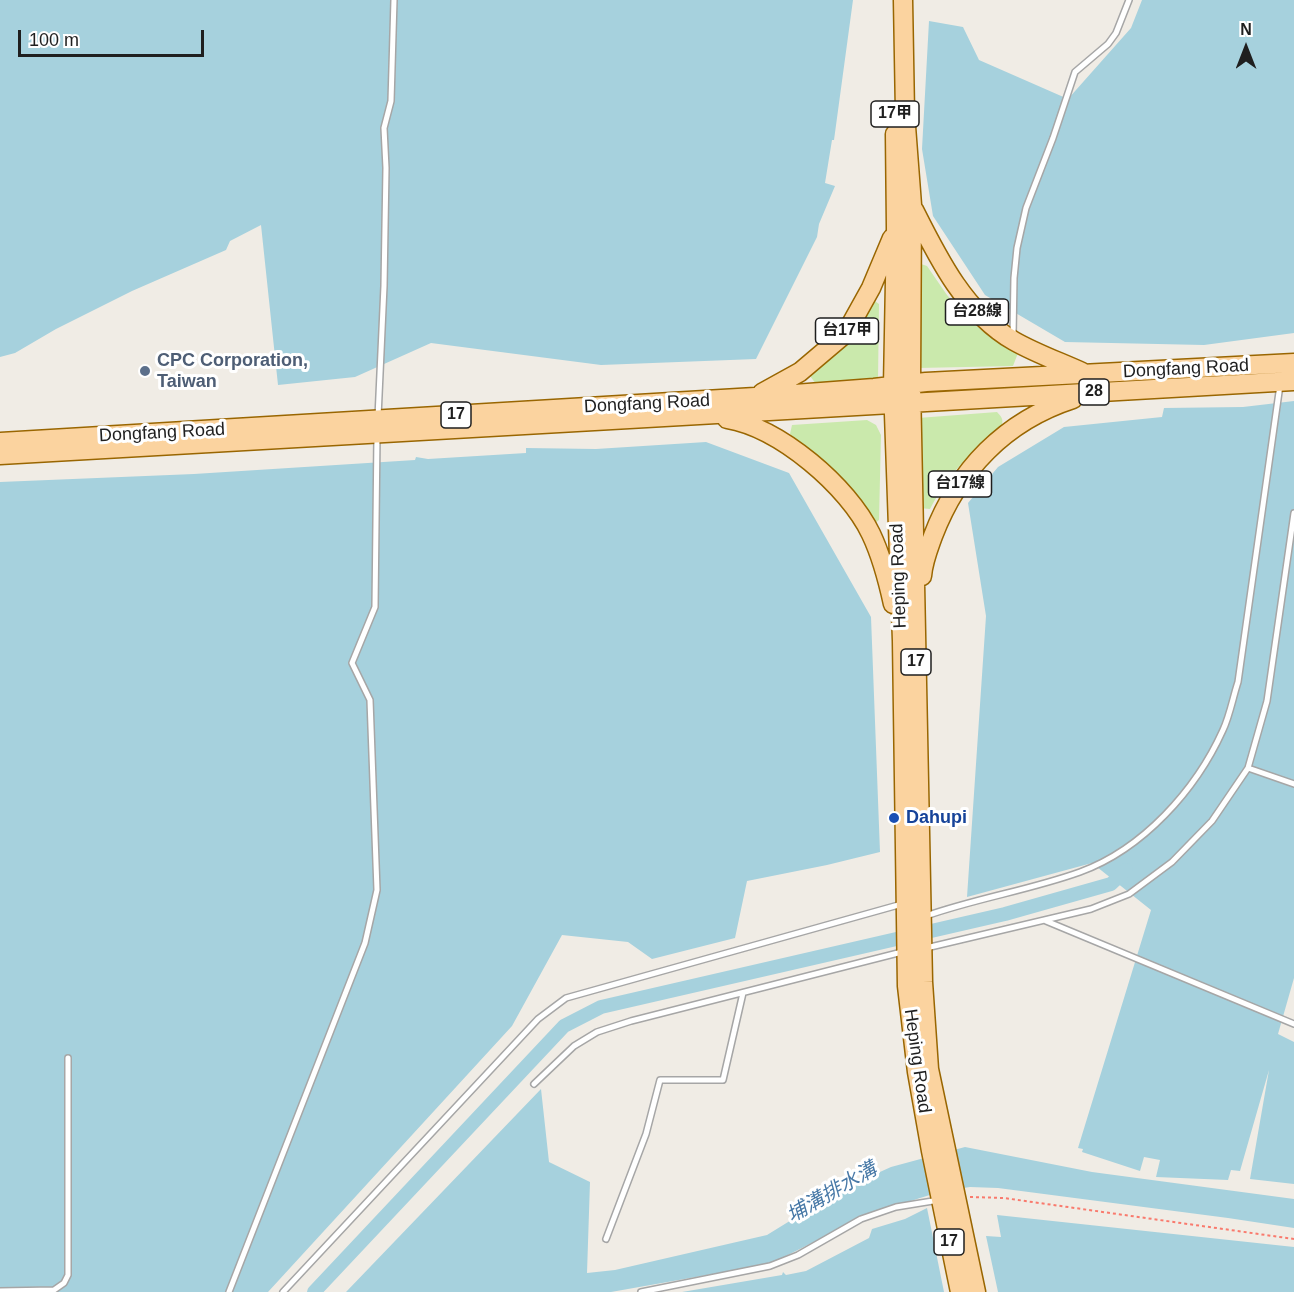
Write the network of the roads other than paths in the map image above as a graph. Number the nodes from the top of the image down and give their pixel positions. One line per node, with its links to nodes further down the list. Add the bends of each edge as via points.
1 (394, 0): 18 (lane, via 391,90 384,128 384,286)
2 (894, 0): 6 (main road, Heping Road / 17甲)
3 (903, 0): 5 (main road, 17甲)
4 (1130, 0): 7 (lane, via 1108,44 1075,72 1026,208 1014,278)
5 (912, 206): 7 (main road, 台28線, via 932,247 973,309); 11 (main road, 17甲)
6 (896, 228): 12 (main road, Heping Road / 17甲); 14 (main road, 台17甲, via 871,288 846,333 800,372)
7 (1013, 341): 9 (main road, 台28線)
8 (1289, 363): 9 (main road, Dongfang Road / 28); 10 (lane)
9 (1086, 374): 11 (main road, Dongfang Road / 28)
10 (1287, 382): 13 (main road, Dongfang Road / 28); 25 (lane, via 1238,682 1223,729 1201,770 1164,818 1122,851 1082,871)
11 (911, 384): 12 (main road, Dongfang Road / 17); 15 (main road, 17)
12 (893, 386): 14 (main road, Dongfang Road / 17); 16 (main road, Heping Road / 17甲)
13 (1094, 392): 15 (main road, Dongfang Road / 28); 22 (main road, 台17線, via 1040,412 1016,427 969,471 943,510 923,564)
14 (755, 397): 18 (main road, Dongfang Road / 17)
15 (912, 403): 16 (main road, Dongfang Road / 28); 22 (main road, Heping Road / 17)
16 (893, 405): 17 (main road, Dongfang Road / 17); 22 (main road, Heping Road / 17)
17 (702, 414): 18 (main road, Dongfang Road / 17); 22 (main road, via 762,429 825,475 871,533)
18 (377, 427): 19 (main road, Dongfang Road / 17); 20 (main road, Dongfang Road / 17); 35 (lane, via 375,607 352,663 370,700 377,890 365,943)
19 (0, 442)
20 (0, 455)
21 (1294, 513): 23 (lane, via 1267,700)
22 (909, 641): 25 (main road, Heping Road / 17)
23 (1248, 768): 24 (lane); 26 (lane, via 1212,821 1173,862 1129,894)
24 (1294, 784)
25 (914, 915): 27 (main road, Heping Road / 17); 36 (lane, via 566,998 538,1019)
26 (1044, 920): 27 (lane); 29 (lane)
27 (915, 946): 28 (lane); 32 (main road, Heping Road / 17, via 923,982 928,1069)
28 (743, 993): 31 (lane, via 597,1032 561,1056); 33 (lane, via 723,1080 660,1080 646,1134)
29 (1294, 1024)
30 (68, 1058): 34 (lane, via 68,1275 54,1290)
31 (534, 1084)
32 (945, 1196): 37 (lane, via 861,1219 798,1255 770,1266); 38 (main road, 17); 39 (main road, 17)
33 (606, 1239)
34 (0, 1291)
35 (229, 1292)
36 (283, 1292)
37 (641, 1292)
38 (960, 1292)
39 (976, 1292)

